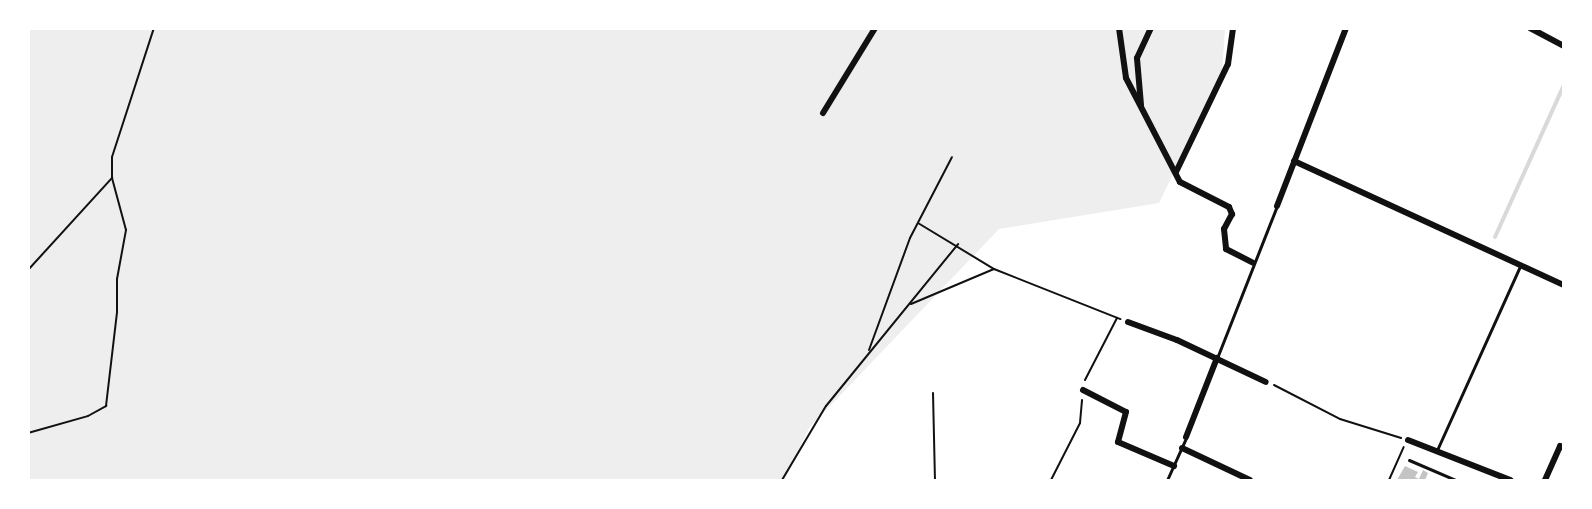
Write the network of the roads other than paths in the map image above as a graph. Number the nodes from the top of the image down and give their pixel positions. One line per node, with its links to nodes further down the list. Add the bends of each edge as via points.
1 (875, 28): 8 (street)
2 (1119, 28): 9 (street, via 1124,70)
3 (1151, 28): 9 (street, via 1137,58)
4 (1233, 28): 11 (street, via 1228,64)
5 (1346, 28): 10 (street)
6 (1530, 28): 7 (street)
7 (1563, 46)
8 (823, 112)
9 (1142, 112): 11 (street)
10 (1294, 161): 12 (street); 14 (street)
11 (1176, 172): 13 (street, via 1180,182 1230,207 1232,214 1224,229 1226,249)
12 (1277, 206): 13 (lane)
13 (1253, 262): 17 (lane)
14 (1520, 266): 15 (street); 24 (lane)
15 (1563, 285)
16 (1128, 322): 17 (street)
17 (1217, 358): 18 (street); 20 (street)
18 (1266, 382)
19 (1083, 390): 26 (street, via 1126,412 1118,442)
20 (1186, 436): 22 (lane)
21 (1408, 440): 24 (street)
22 (1182, 448): 26 (lane); 27 (street)
23 (1563, 448): 31 (street, via 1560,447)
24 (1436, 451): 30 (street)
25 (1408, 459): 29 (lane)
26 (1174, 466): 28 (lane)
27 (1245, 479)
28 (1167, 480)
29 (1456, 480)
30 (1510, 480)
31 (1545, 480)

